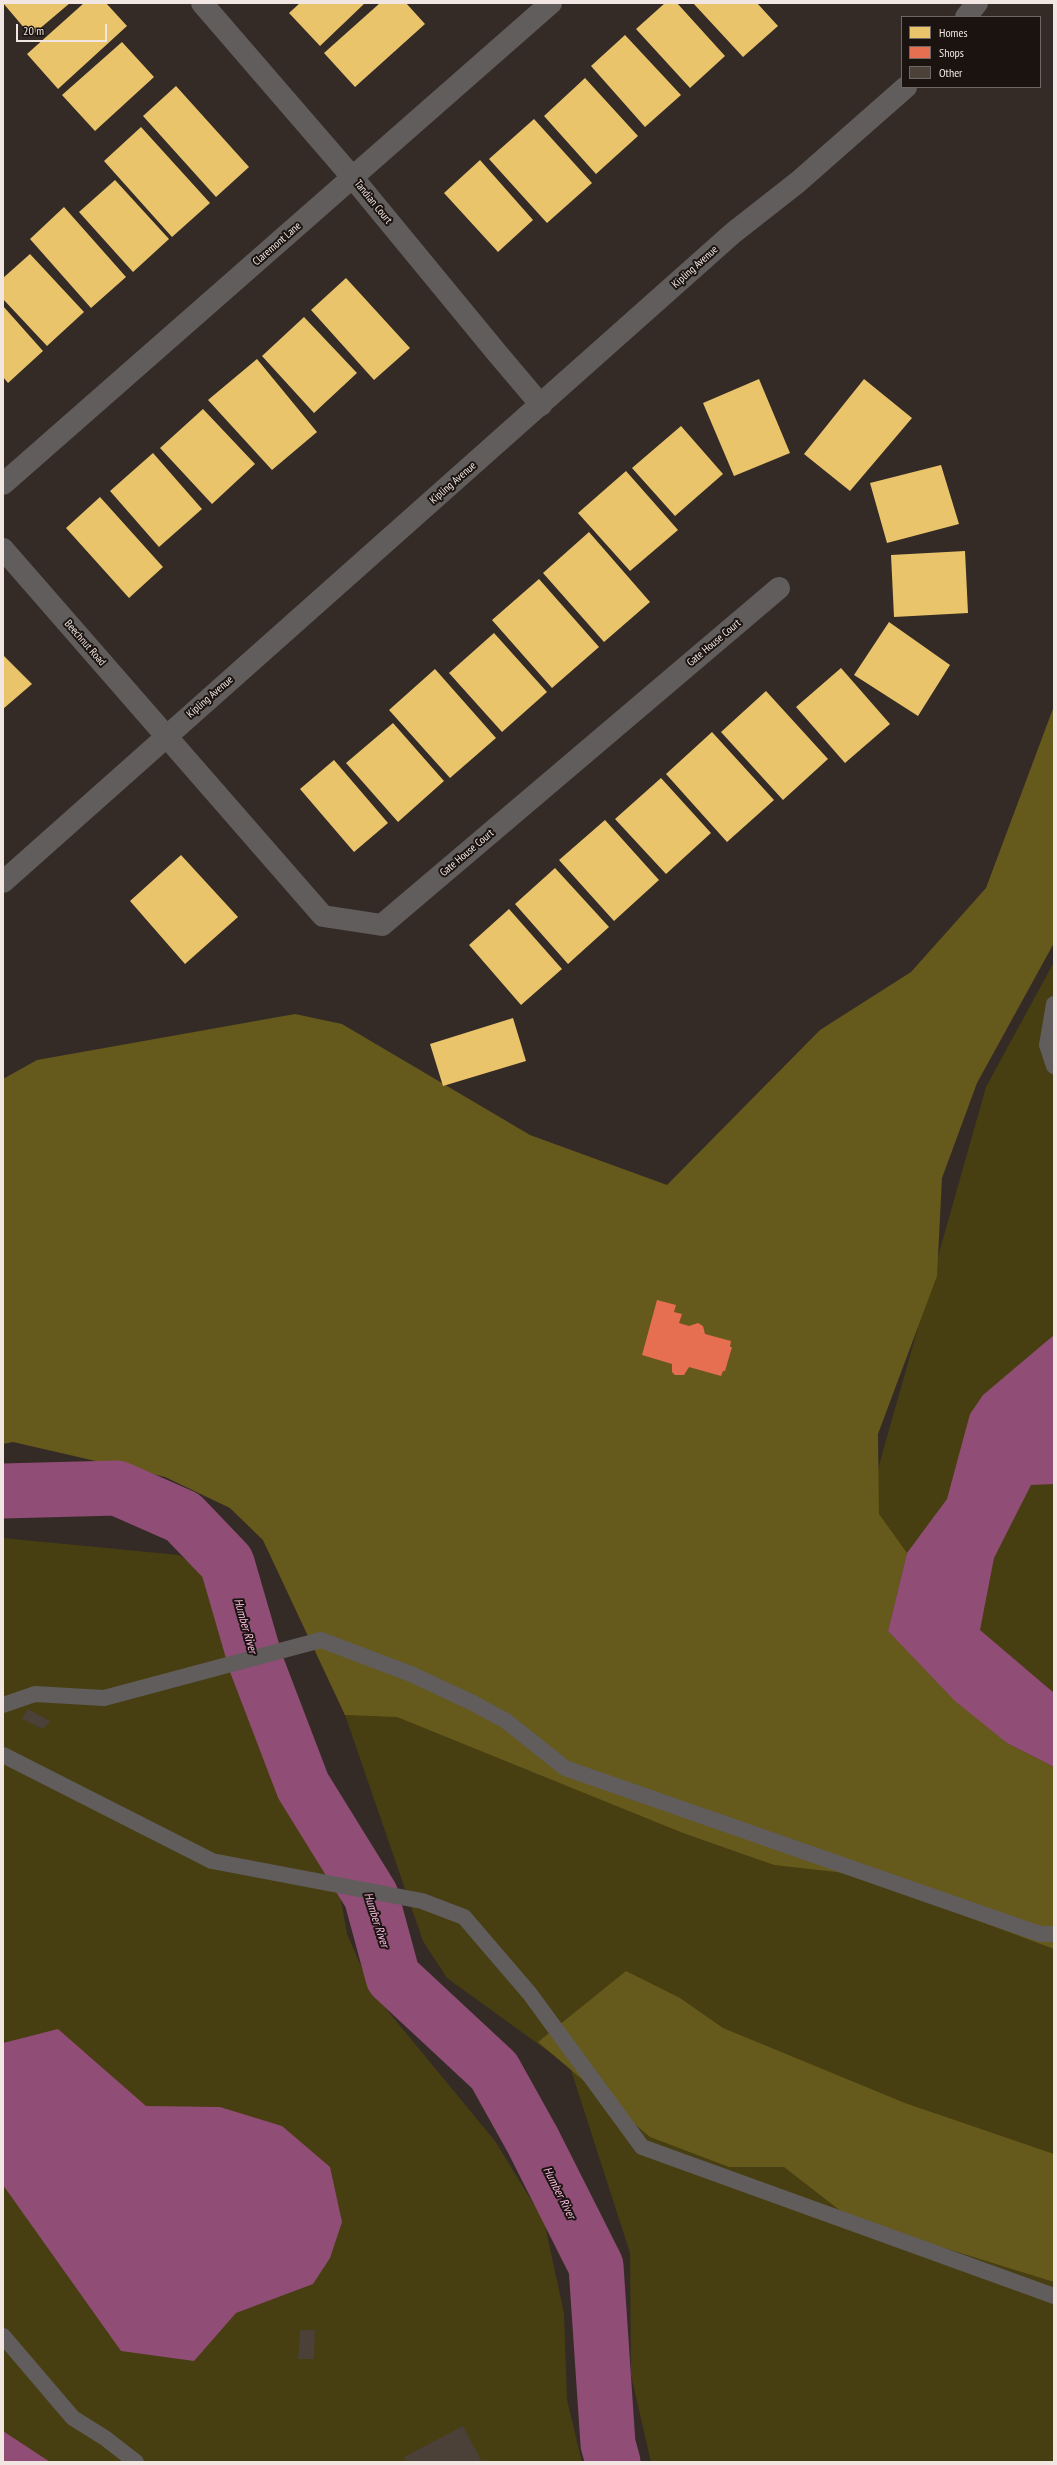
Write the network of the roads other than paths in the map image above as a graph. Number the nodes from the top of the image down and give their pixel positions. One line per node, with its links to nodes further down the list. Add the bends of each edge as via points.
1 (202, 3): 6 (street, Tandian Court)
2 (550, 3): 6 (street, Claremont Lane)
3 (977, 3): 4 (street)
4 (967, 16)
5 (905, 88): 7 (street, Kipling Avenue, via 798,182 733,233)
6 (353, 178): 7 (street, Tandian Court); 8 (street, Claremont Lane)
7 (541, 405): 11 (street, Kipling Avenue)
8 (3, 484)
9 (3, 549): 11 (street, Beechnut Road)
10 (779, 588): 11 (street, Gate House Court, via 382,924 323,916)
11 (167, 736): 12 (street, Kipling Avenue)
12 (3, 882)
13 (1054, 1004): 14 (lane, via 1047,1045)
14 (1054, 1066)
15 (3, 1705): 17 (lane, via 34,1694 104,1698 321,1640 411,1674 473,1703 506,1721 565,1768 1040,1934)
16 (3, 1755): 18 (lane, via 212,1861 422,1901 464,1917 530,1994 642,2147)
17 (1054, 1934)
18 (1054, 2296)
19 (3, 2336): 20 (lane, via 73,2418)
20 (136, 2462)

